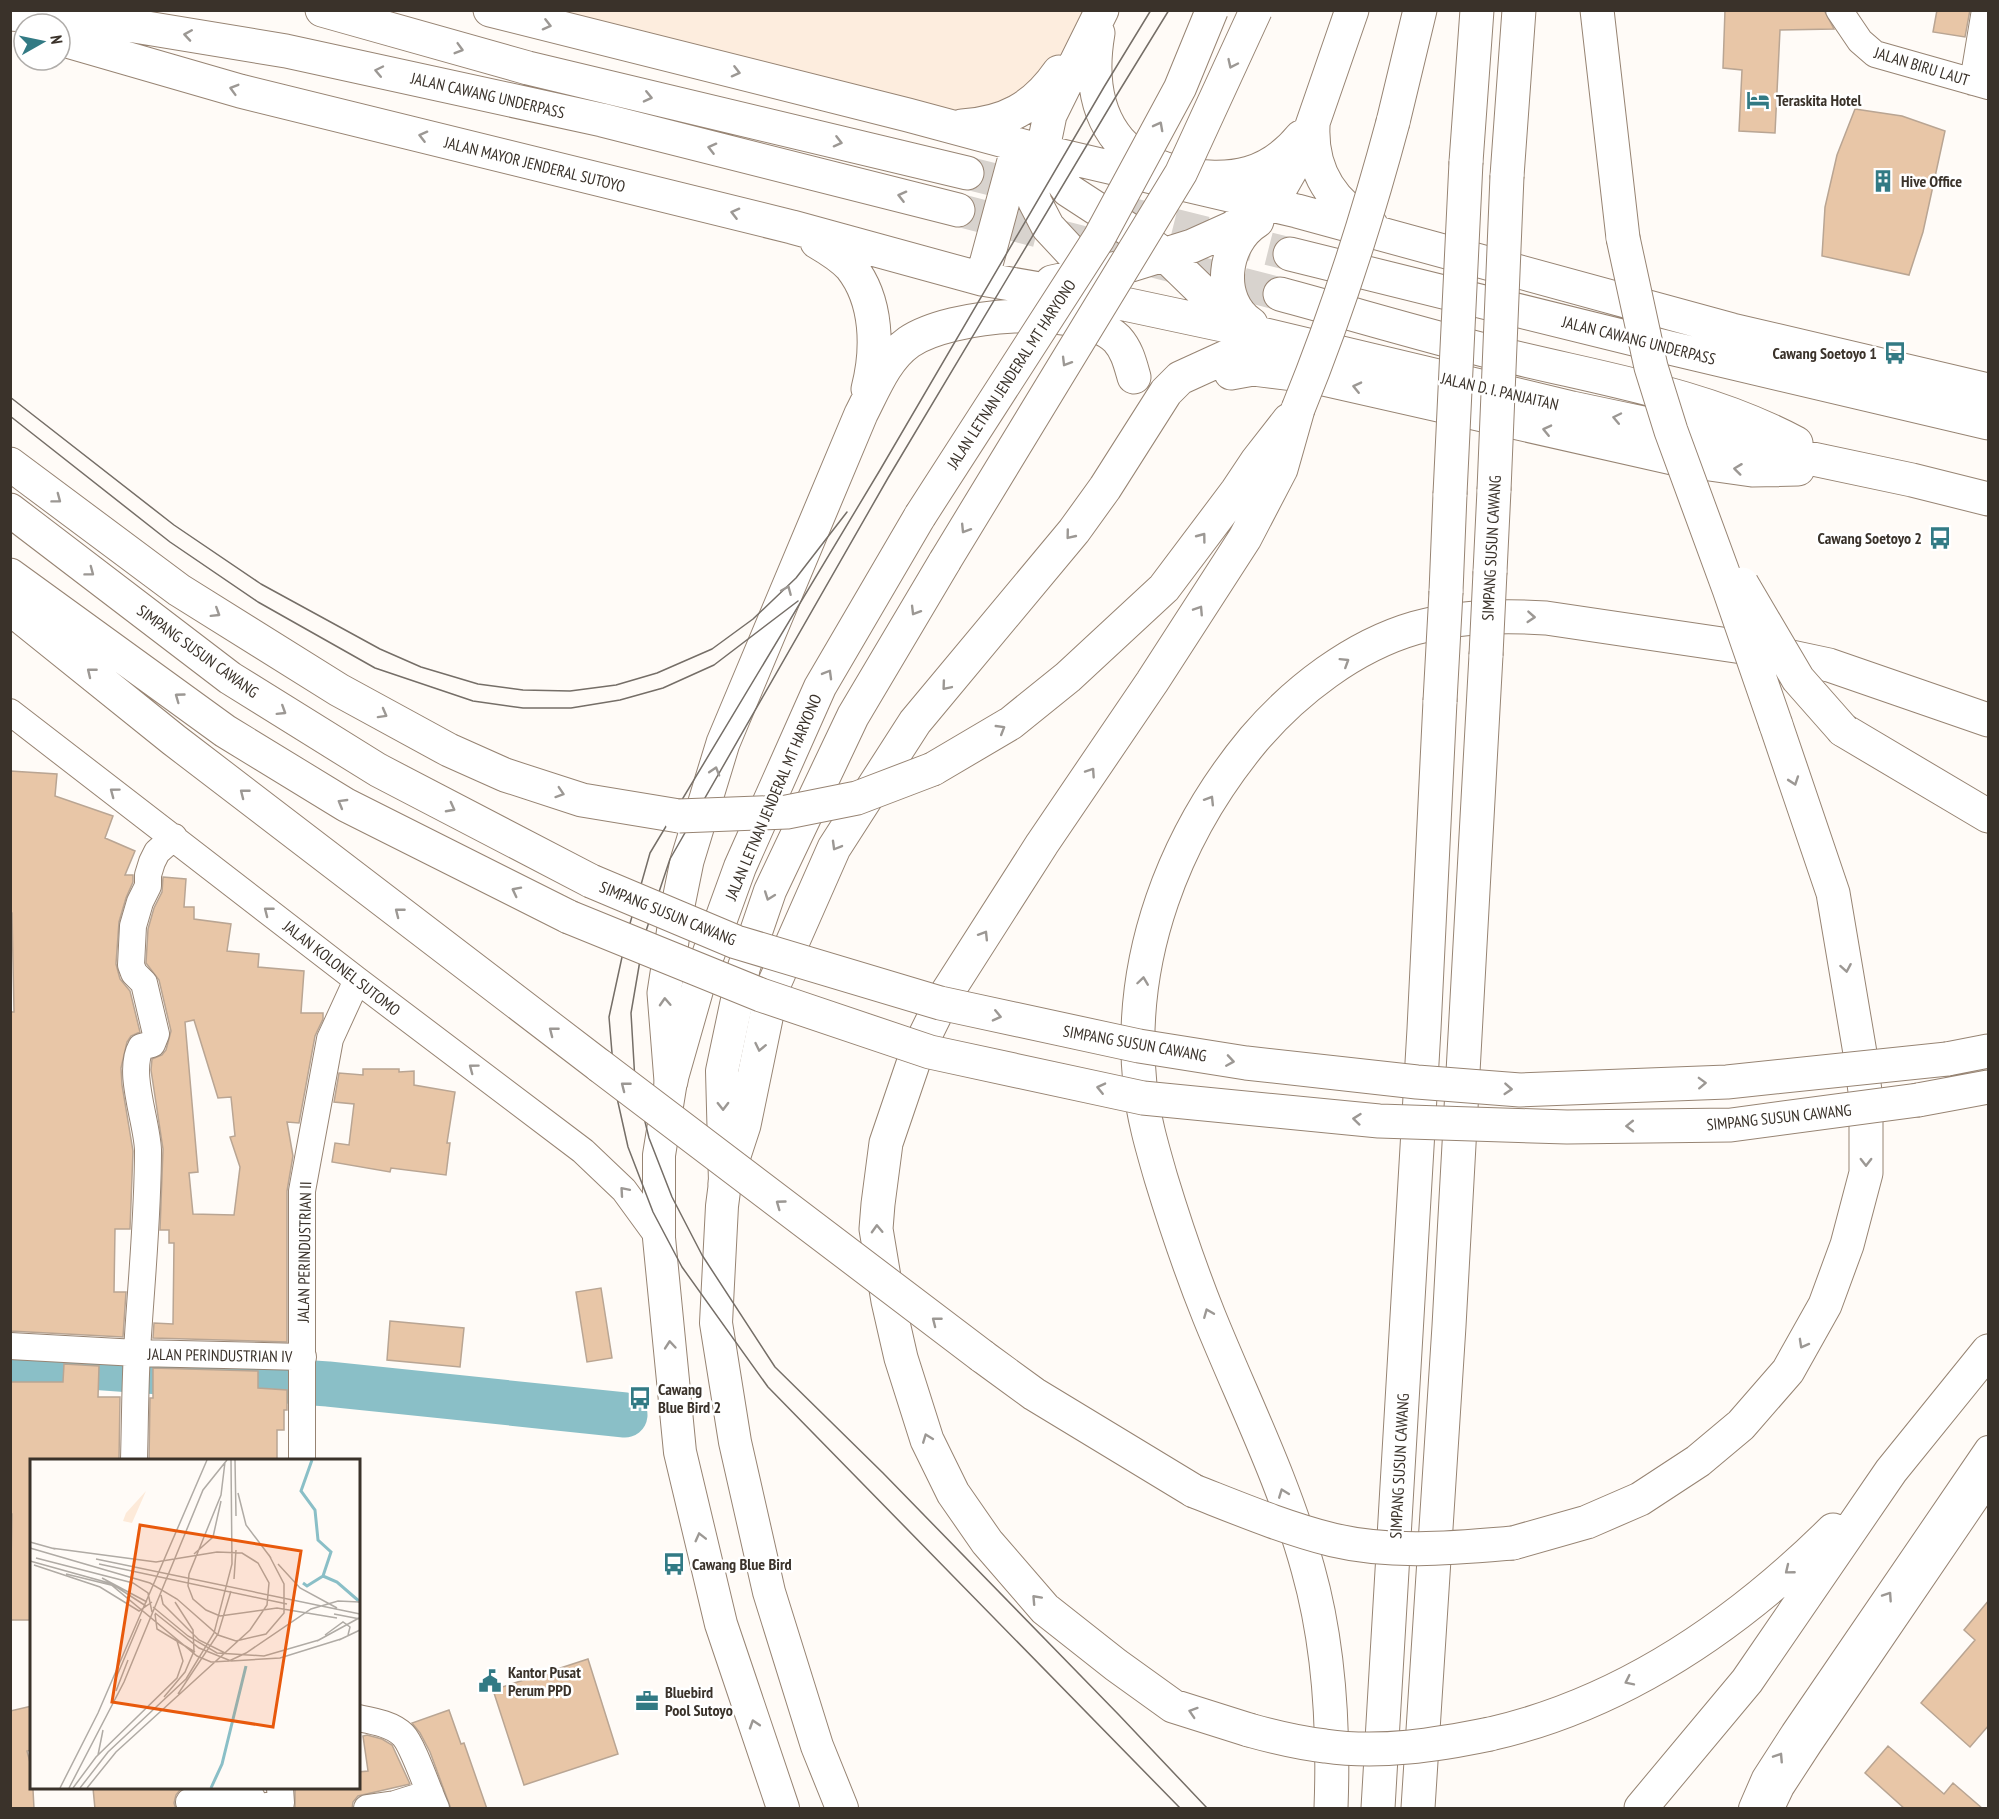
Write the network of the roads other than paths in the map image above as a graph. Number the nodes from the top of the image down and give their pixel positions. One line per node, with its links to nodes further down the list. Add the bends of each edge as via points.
1 (322, 10): 19 (highway, one-way to 19, via 528,68)
2 (490, 10): 17 (highway, one-way to 17)
3 (1212, 10): 52 (main road, JALAN LETNAN JENDERAL MT HARYONO, one-way to 3, bridge, via 703,969 740,867 820,687 920,516 1099,238 1180,88)
4 (1256, 10): 54 (main road, JALAN LETNAN JENDERAL MT HARYONO, one-way to 54, bridge, via 1181,173 853,716 770,891 744,967 722,1071)
5 (1353, 10): 16 (highway)
6 (1420, 10): 34 (highway, bridge, via 1371,205)
7 (1477, 10): 77 (highway, SIMPANG SUSUN CAWANG, bridge, via 1466,162 1424,1029)
8 (1519, 10): 78 (highway, SIMPANG SUSUN CAWANG, bridge, via 1507,176 1486,655 1451,1290)
9 (1597, 10): 43 (highway, bridge, via 1623,238 1651,367)
10 (1839, 10): 15 (street, JALAN BIRU LAUT, via 1860,41 1875,54)
11 (1985, 10): 15 (street)
12 (1102, 11): 16 (highway, via 1095,60 1098,98 1116,136 1143,159 1197,176 1250,173 1285,153); 17 (highway, via 1049,87 1030,105 990,122); 18 (highway, via 1050,115 1045,139)
13 (10, 14): 21 (highway, JALAN CAWANG UNDERPASS, one-way to 13, via 602,120 286,51 98,20)
14 (72, 42): 22 (highway, JALAN MAYOR JENDERAL SUTOYO, one-way to 14, via 240,91)
15 (1981, 84)
16 (1313, 122): 20 (highway, via 1297,162 1281,187); 23 (highway, via 1316,161 1331,193 1357,217)
17 (951, 126): 18 (highway)
18 (1032, 148): 20 (highway); 25 (highway, via 1068,190); 26 (highway, via 1031,190 1041,216 1056,238); 27 (highway)
19 (967, 173)
20 (1282, 207): 23 (highway); 25 (highway); 31 (highway, via 1250,225 1238,238 1231,252 1228,285 1232,300 1246,321)
21 (958, 210)
22 (792, 227): 27 (highway, JALAN MAYOR JENDERAL SUTOYO); 35 (highway, via 842,258 865,293 871,310 874,355)
23 (1410, 243): 33 (highway, via 1722,328)
24 (1290, 254): 36 (highway, JALAN CAWANG UNDERPASS)
25 (1164, 255): 26 (highway); 30 (highway, via 1202,290)
26 (1094, 274): 27 (highway, via 1054,282); 29 (highway)
27 (997, 282): 29 (highway, JALAN D. I. PANJAITAN)
28 (1280, 294): 39 (highway, via 1700,403 1743,418)
29 (1115, 302): 30 (highway, JALAN D. I. PANJAITAN); 32 (highway, via 1132,339)
30 (1232, 327): 31 (highway, JALAN D. I. PANJAITAN)
31 (1289, 340): 37 (highway, via 1226,357 1180,378); 39 (highway, JALAN D. I. PANJAITAN, one-way to 31, via 1572,408)
32 (1134, 376): 35 (highway, via 1126,352 1106,331 1076,321 995,317 949,326 910,342 883,370); 40 (highway, via 1130,426)
33 (1989, 390)
34 (1298, 409): 38 (highway, one-way to 34, bridge, via 179,590 339,690 449,750 505,775 582,800 679,816 787,812 858,798 933,769 1011,723 1068,677 1164,588); 63 (highway, one-way to 34, bridge, via 1804,1558 1723,1624 1649,1671 1547,1719 1490,1734 1367,1749 1284,1739 1173,1706 1045,1609 987,1542 953,1493 927,1440 901,1358 886,1290 876,1229 889,1133 917,1052 944,999 1245,538 1281,469)
35 (861, 414): 52 (highway, one-way to 35, via 664,993 687,861 723,742)
36 (1989, 423)
37 (1134, 439): 39 (highway, one-way to 37, via 1752,470 1691,462 1310,376 1253,369 1235,371 1199,387); 40 (highway)
38 (10, 464)
39 (1839, 465): 41 (highway, JALAN D. I. PANJAITAN)
40 (1105, 488): 54 (highway, one-way to 54, via 1074,531 915,722 834,848 772,991 744,1125)
41 (1989, 499)
42 (10, 510): 51 (highway, SIMPANG SUSUN CAWANG, one-way to 51, bridge, via 230,678 378,770 591,881 736,942 940,1003 1139,1046 1246,1063 1520,1090 1727,1082 1947,1059)
43 (1700, 510): 45 (highway, one-way to 45, bridge, via 1833,892 1866,1099 1866,1173 1847,1245 1825,1305 1788,1371 1741,1425 1698,1461 1640,1499 1587,1522 1513,1543 1436,1550 1335,1540 1287,1528 1194,1491 1034,1394 174,740); 48 (highway, bridge, via 1798,679 1843,729)
44 (10, 575): 53 (highway, SIMPANG SUSUN CAWANG, one-way to 44, bridge, via 1731,1125 1567,1127 1379,1121 1143,1098 930,1052 761,995 568,917 336,799 225,731)
45 (10, 608)
46 (10, 712): 49 (street, JALAN KOLONEL SUTOMO, one-way to 46)
47 (1989, 720): 76 (highway, one-way to 47, via 1330,1698 1308,1569 1290,1512 1172,1217 1140,1085 1140,1008 1153,930 1171,873 1195,824 1240,757 1308,687 1379,642 1414,628 1482,616 1546,618 1749,648 1829,665)
48 (1989, 816)
49 (174, 837): 50 (street, JALAN KOLONEL SUTOMO, one-way to 49); 59 (street, via 152,862 133,926 130,965 144,983 156,1034 152,1044 141,1047 136,1063 140,1111 147,1134 148,1190)
50 (357, 980): 55 (street, JALAN KOLONEL SUTOMO, one-way to 50, via 624,1190 583,1151); 58 (street, JALAN PERINDUSTRIAN II, via 330,1039 303,1191)
51 (1989, 1051)
52 (671, 1081): 55 (main road, JALAN LETNAN JENDERAL MT HARYONO, via 659,1155)
53 (1989, 1087)
54 (725, 1183): 66 (main road, JALAN LETNAN JENDERAL MT HARYONO, via 716,1323 733,1428 769,1592)
55 (659, 1238): 67 (main road, JALAN LETNAN JENDERAL MT HARYONO, one-way to 55, via 721,1624 680,1452)
56 (10, 1346): 59 (street, JALAN PERINDUSTRIAN IV)
57 (1989, 1351): 63 (highway)
58 (303, 1363): 59 (street, JALAN PERINDUSTRIAN IV); 62 (street, JALAN PERINDUSTRIAN II)
59 (137, 1366): 61 (street)
60 (1989, 1449): 71 (street, one-way to 60, via 1765,1778 1788,1742)
61 (134, 1459)
62 (302, 1459)
63 (1891, 1471): 79 (highway, via 1746,1681)
64 (1989, 1481): 71 (street, via 1781,1787)
65 (360, 1718): 69 (street, via 387,1725 403,1734)
66 (817, 1746): 74 (main road); 75 (main road, JALAN LETNAN JENDERAL MT HARYONO)
67 (773, 1794): 73 (main road, JALAN LETNAN JENDERAL MT HARYONO)
68 (188, 1799): 70 (street, via 248,1796 254,1808)
69 (433, 1801): 72 (street)
70 (272, 1803)
71 (1758, 1808)
72 (367, 1809)
73 (783, 1809)
74 (826, 1809)
75 (842, 1809)
76 (1331, 1809)
77 (1378, 1809)
78 (1418, 1809)
79 (1641, 1809)

